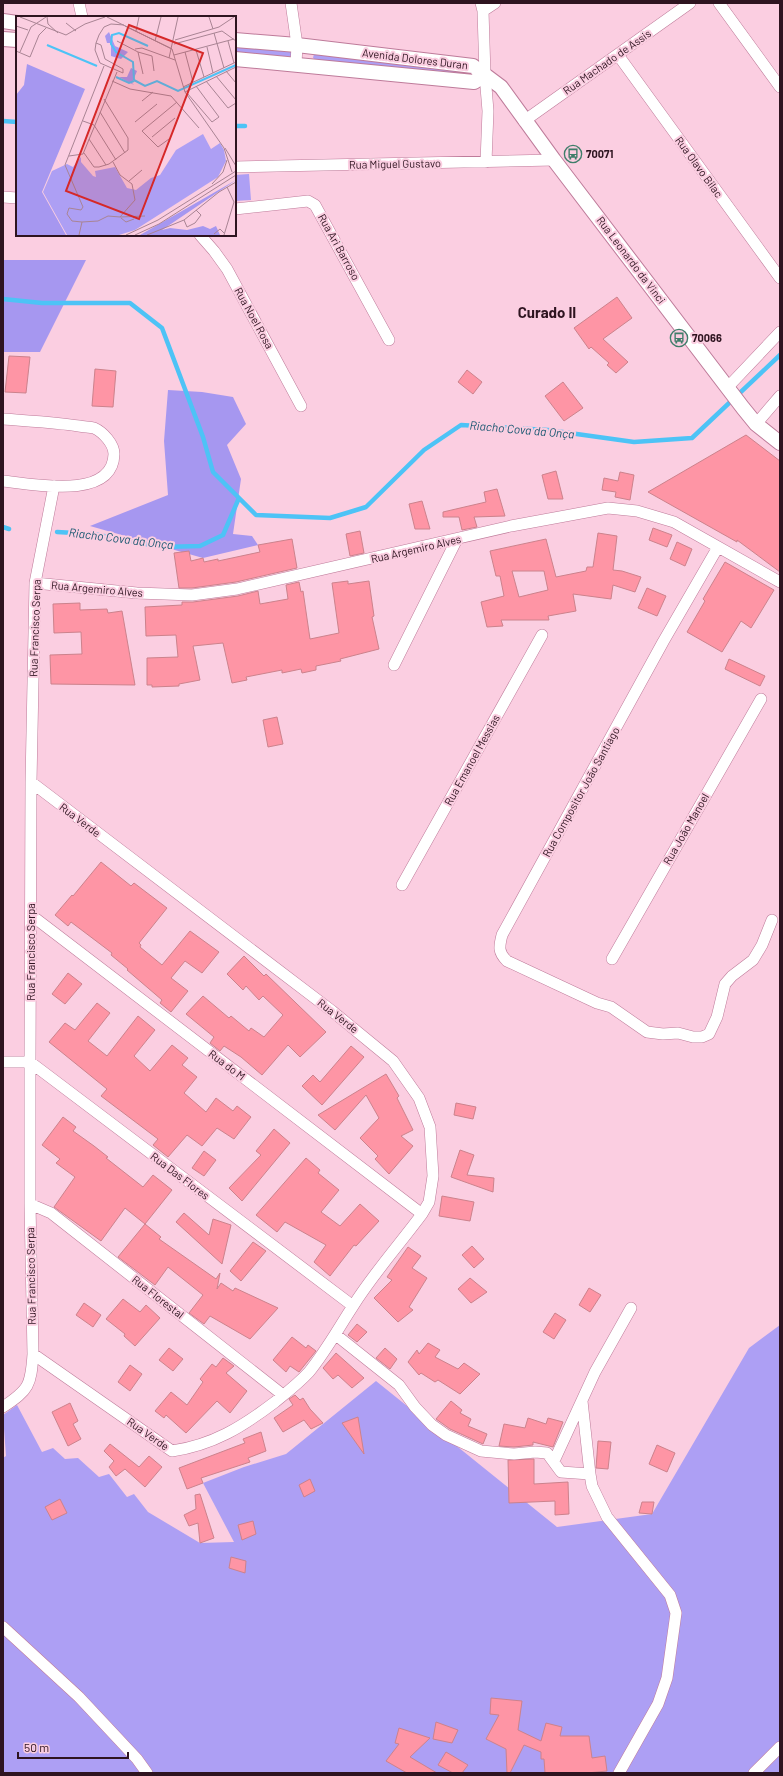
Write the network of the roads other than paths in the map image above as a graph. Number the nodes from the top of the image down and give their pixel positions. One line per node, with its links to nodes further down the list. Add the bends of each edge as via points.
1 (79, 3): 7 (street)
2 (291, 3): 13 (street)
3 (495, 3): 6 (street)
4 (690, 3): 14 (street, Rua Machado de Assis)
5 (719, 3): 18 (street)
6 (482, 7): 17 (street)
7 (82, 16)
8 (3, 21): 9 (street)
9 (16, 22)
10 (3, 39): 11 (street)
11 (16, 40)
12 (236, 40): 13 (street, Avenida Dolores Duran)
13 (297, 45): 16 (street); 17 (street, Avenida Dolores Duran, via 473,66)
14 (618, 55): 19 (street, Rua Machado de Assis); 27 (street, Rua Olavo Bilac)
15 (236, 59): 16 (street, Avenida Dolores Duran)
16 (296, 64): 17 (street, Avenida Dolores Duran, via 474,82)
17 (485, 75): 19 (street, Rua Leonardo da Vinci, via 501,87); 21 (street, via 488,111)
18 (780, 87)
19 (524, 121): 20 (street, Rua Leonardo da Vinci)
20 (554, 160): 21 (street, Rua Miguel Gustavo); 30 (street, Rua Leonardo da Vinci)
21 (486, 162): 22 (street, Rua Miguel Gustavo)
22 (236, 167)
23 (3, 197): 24 (street)
24 (16, 198)
25 (236, 209): 29 (street, Rua Ari Barroso, via 308,201 315,205)
26 (201, 236): 32 (street, Rua Noel Rosa, via 227,269)
27 (780, 278)
28 (780, 332): 30 (street)
29 (389, 340)
30 (730, 391): 34 (street, Rua Leonardo da Vinci)
31 (780, 396): 34 (street)
32 (301, 406)
33 (3, 419): 38 (street, via 94,428 108,439 114,450 114,462 100,478 86,485)
34 (756, 424): 35 (street, Rua Leonardo da Vinci)
35 (774, 434): 36 (street, Rua Leonardo da Vinci)
36 (780, 443)
37 (3, 481): 38 (street)
38 (54, 486): 42 (street, Rua Francisco Serpa)
39 (457, 539): 40 (street, Rua Argemiro Alves, via 608,508 637,511 674,522); 42 (street, Rua Argemiro Alves, via 237,590 192,595 137,593); 44 (street)
40 (718, 547): 41 (street, Rua Argemiro Alves); 49 (street, Rua Compositor João Santiago, via 502,936 499,947 507,961 611,1007 648,1032 702,1037 709,1034 717,1016 725,984 753,960)
41 (780, 582)
42 (35, 583): 46 (street, Rua Francisco Serpa)
43 (542, 635): 47 (street, Rua Emanoel Messias)
44 (394, 665)
45 (761, 699): 50 (street, Rua João Manoel)
46 (31, 782): 48 (street, Rua Francisco Serpa); 54 (street, Rua Verde, via 332,1011 393,1061 419,1098 430,1127 433,1176 429,1202)
47 (402, 885)
48 (31, 915): 52 (street, Rua Francisco Serpa); 54 (street, Rua do M)
49 (772, 920)
50 (612, 959)
51 (3, 1062): 52 (street)
52 (30, 1062): 53 (street, Rua Francisco Serpa); 55 (street, Rua Das Flores)
53 (30, 1204): 58 (street, Rua Francisco Serpa); 59 (street, Rua Florestal, via 51,1213)
54 (422, 1214): 55 (street, Rua Verde)
55 (353, 1306): 57 (street, Rua Verde)
56 (631, 1308): 60 (street, via 595,1372)
57 (336, 1335): 59 (street, Rua Verde, via 307,1373); 62 (street, via 399,1385 432,1424 446,1435 481,1451 546,1453)
58 (33, 1354): 59 (street, Rua Verde, via 172,1451 192,1448 224,1436 252,1420); 61 (street, Rua Francisco Serpa, via 29,1385 18,1397)
59 (284, 1395)
60 (582, 1401): 62 (street); 63 (street)
61 (3, 1407)
62 (554, 1461): 63 (street, via 561,1472)
63 (590, 1474): 67 (street, via 592,1486 607,1517 670,1596 676,1613 667,1678 658,1704)
64 (3, 1627): 66 (street, via 79,1697)
65 (780, 1747): 68 (street)
66 (147, 1773)
67 (619, 1773)
68 (754, 1773)

